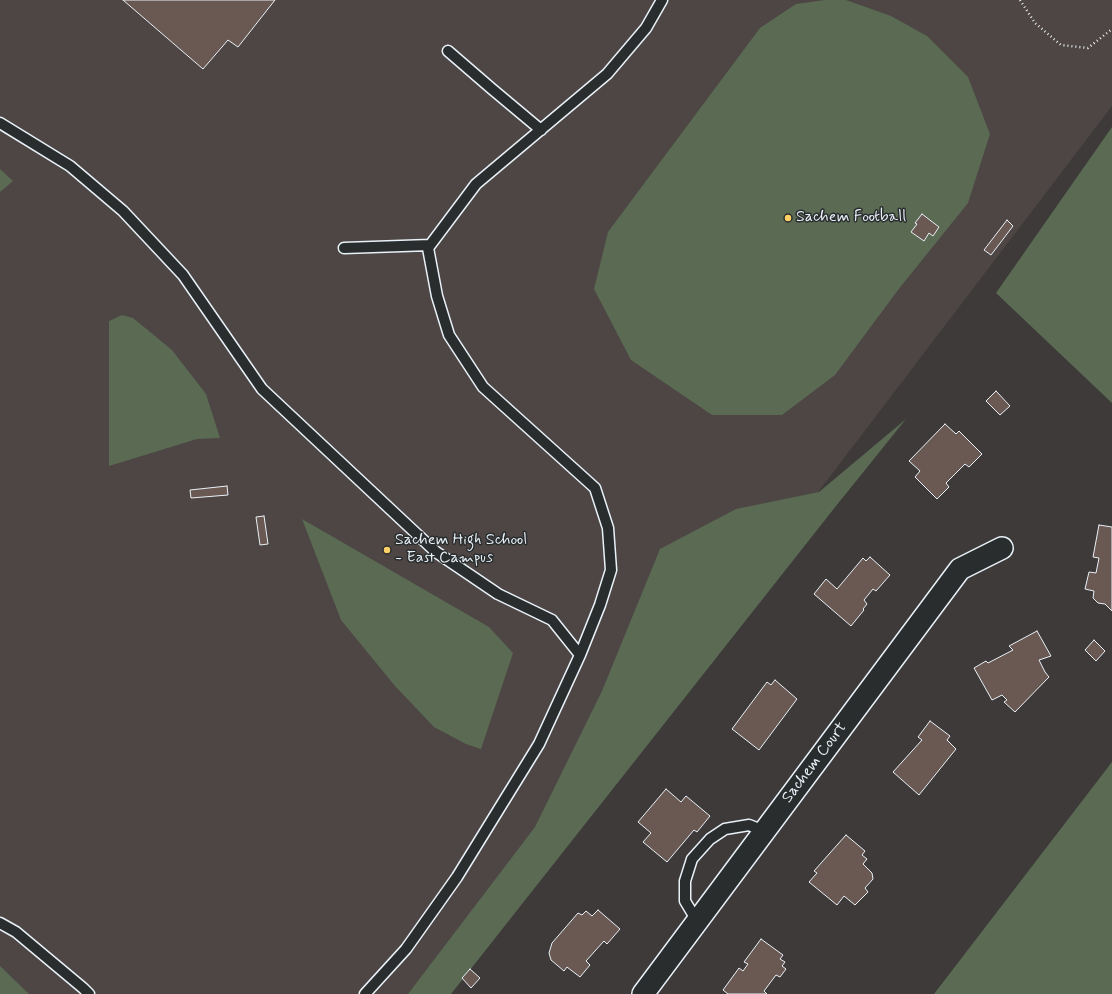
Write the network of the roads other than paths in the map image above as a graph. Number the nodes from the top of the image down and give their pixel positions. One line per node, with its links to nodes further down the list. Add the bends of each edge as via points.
1 (662, 0): 4 (lane, via 646,28 607,74)
2 (448, 51): 4 (lane)
3 (0, 123): 8 (lane, via 70,166 123,211 183,275 262,389 436,552 498,594 552,620)
4 (541, 130): 5 (lane, via 476,184)
5 (430, 244): 6 (lane); 8 (lane, via 428,248 437,296 449,335 483,387 596,488 608,528 611,570)
6 (344, 248)
7 (1002, 548): 9 (street, Sachem Court, via 960,569)
8 (580, 655): 13 (lane, via 539,744 457,877 406,949)
9 (764, 831): 10 (street, Sachem Court); 10 (lane, via 749,825 725,829 710,839 692,859 685,881 685,901)
10 (697, 921): 14 (street, Sachem Court)
11 (0, 923): 12 (lane, via 16,932)
12 (89, 994)
13 (366, 994)
14 (643, 994)

